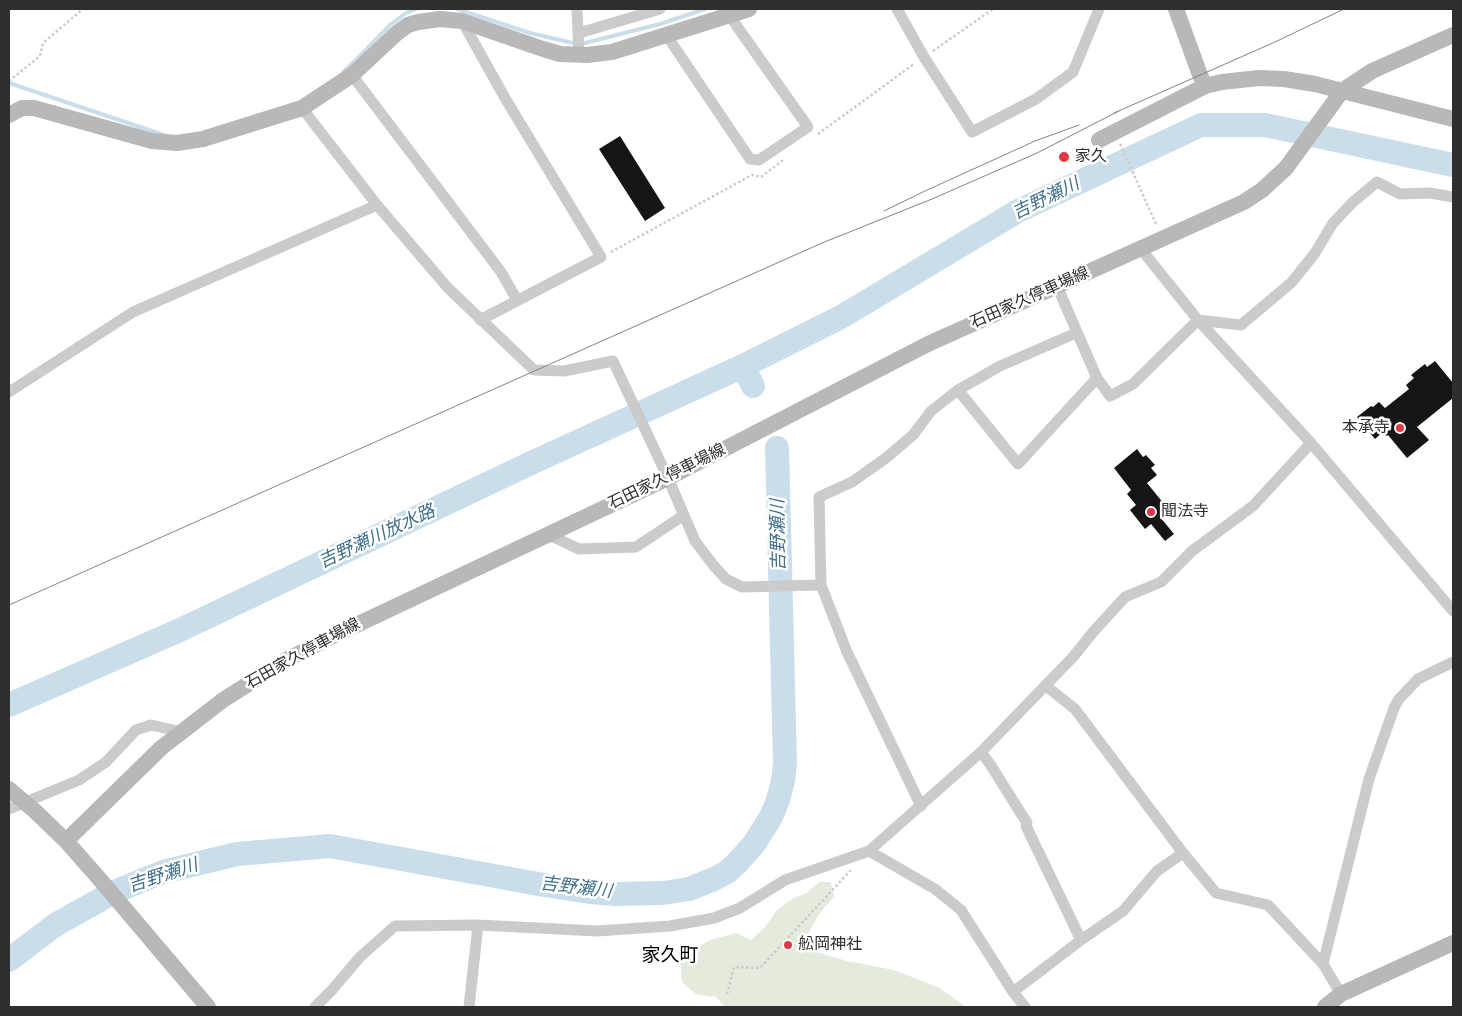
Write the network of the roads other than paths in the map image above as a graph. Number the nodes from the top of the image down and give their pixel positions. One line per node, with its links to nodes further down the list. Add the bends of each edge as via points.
1 (577, 9): 11 (street)
2 (660, 9): 11 (street)
3 (749, 9): 7 (main road)
4 (897, 9): 5 (street, via 972,132 1036,99 1073,72)
5 (1099, 9)
6 (1176, 9): 13 (main road)
7 (729, 15): 10 (main road); 10 (street, via 808,127 759,160 750,159)
8 (462, 21): 11 (main road, via 560,54); 12 (main road, via 440,19 408,25); 23 (street, via 601,257)
9 (1453, 35): 14 (main road, via 1372,71)
10 (667, 36): 11 (main road, via 596,55)
11 (579, 43)
12 (352, 75): 15 (main road); 23 (street, via 501,272)
13 (1205, 86): 14 (main road, via 1259,78 1284,79); 18 (main road)
14 (1342, 91): 17 (main road); 21 (main road, 石田家久停車場線, via 1286,168 1262,190 1244,202)
15 (302, 108): 16 (main road, via 203,139 177,143 152,141 34,108 22,108); 20 (street)
16 (9, 115)
17 (1453, 119)
18 (1100, 140)
19 (1453, 198): 25 (street, via 1430,192 1400,194 1377,182 1333,223 1292,282 1241,325)
20 (378, 204): 24 (street, via 448,288); 29 (street, via 133,312)
21 (1141, 249): 22 (main road, 石田家久停車場線); 25 (street)
22 (1056, 286): 26 (street); 31 (main road, 石田家久停車場線, via 928,344)
23 (517, 300): 24 (street)
24 (480, 320): 31 (street, via 534,370 571,370 613,361)
25 (1198, 320): 27 (street, via 1133,384 1110,396); 30 (street)
26 (1076, 333): 27 (street); 28 (street, via 1000,366)
27 (1097, 378): 28 (street, via 1018,464)
28 (958, 390): 34 (street, via 932,411 913,435 886,458 852,482 819,497)
29 (9, 392)
30 (1311, 443): 35 (street); 37 (street, via 1253,506 1192,551 1161,582 1125,597)
31 (668, 478): 32 (street); 33 (main road, 石田家久停車場線)
32 (684, 515): 33 (street, via 636,547 579,549); 34 (street, via 695,541 726,579 742,587)
33 (549, 535): 38 (main road, 石田家久停車場線, via 288,659 237,691)
34 (821, 585): 41 (street, via 847,652)
35 (1453, 611)
36 (1453, 662): 49 (street, via 1418,679 1394,708 1369,779)
37 (1046, 686): 39 (street); 45 (street, via 1075,709)
38 (182, 732): 42 (street, via 151,725 136,730 106,762 79,780); 43 (main road, 石田家久停車場線, via 161,748)
39 (981, 752): 41 (street); 47 (street, via 1027,823)
40 (9, 789): 43 (main road, bridge)
41 (921, 806): 44 (street)
42 (9, 809)
43 (66, 841): 52 (main road)
44 (869, 851): 46 (street, via 785,880 740,908 714,918 670,926 597,931); 50 (street, via 935,889 961,910)
45 (1183, 853): 47 (street, via 1158,871 1123,911); 49 (street, via 1216,893 1268,905)
46 (478, 925): 53 (street, via 395,926 360,957); 54 (street)
47 (1081, 940): 50 (street)
48 (1453, 943): 51 (main road)
49 (1323, 964): 51 (street)
50 (1014, 992): 55 (street)
51 (1341, 994): 56 (main road)
52 (208, 1007)
53 (317, 1007)
54 (469, 1007)
55 (1025, 1007)
56 (1325, 1007)

